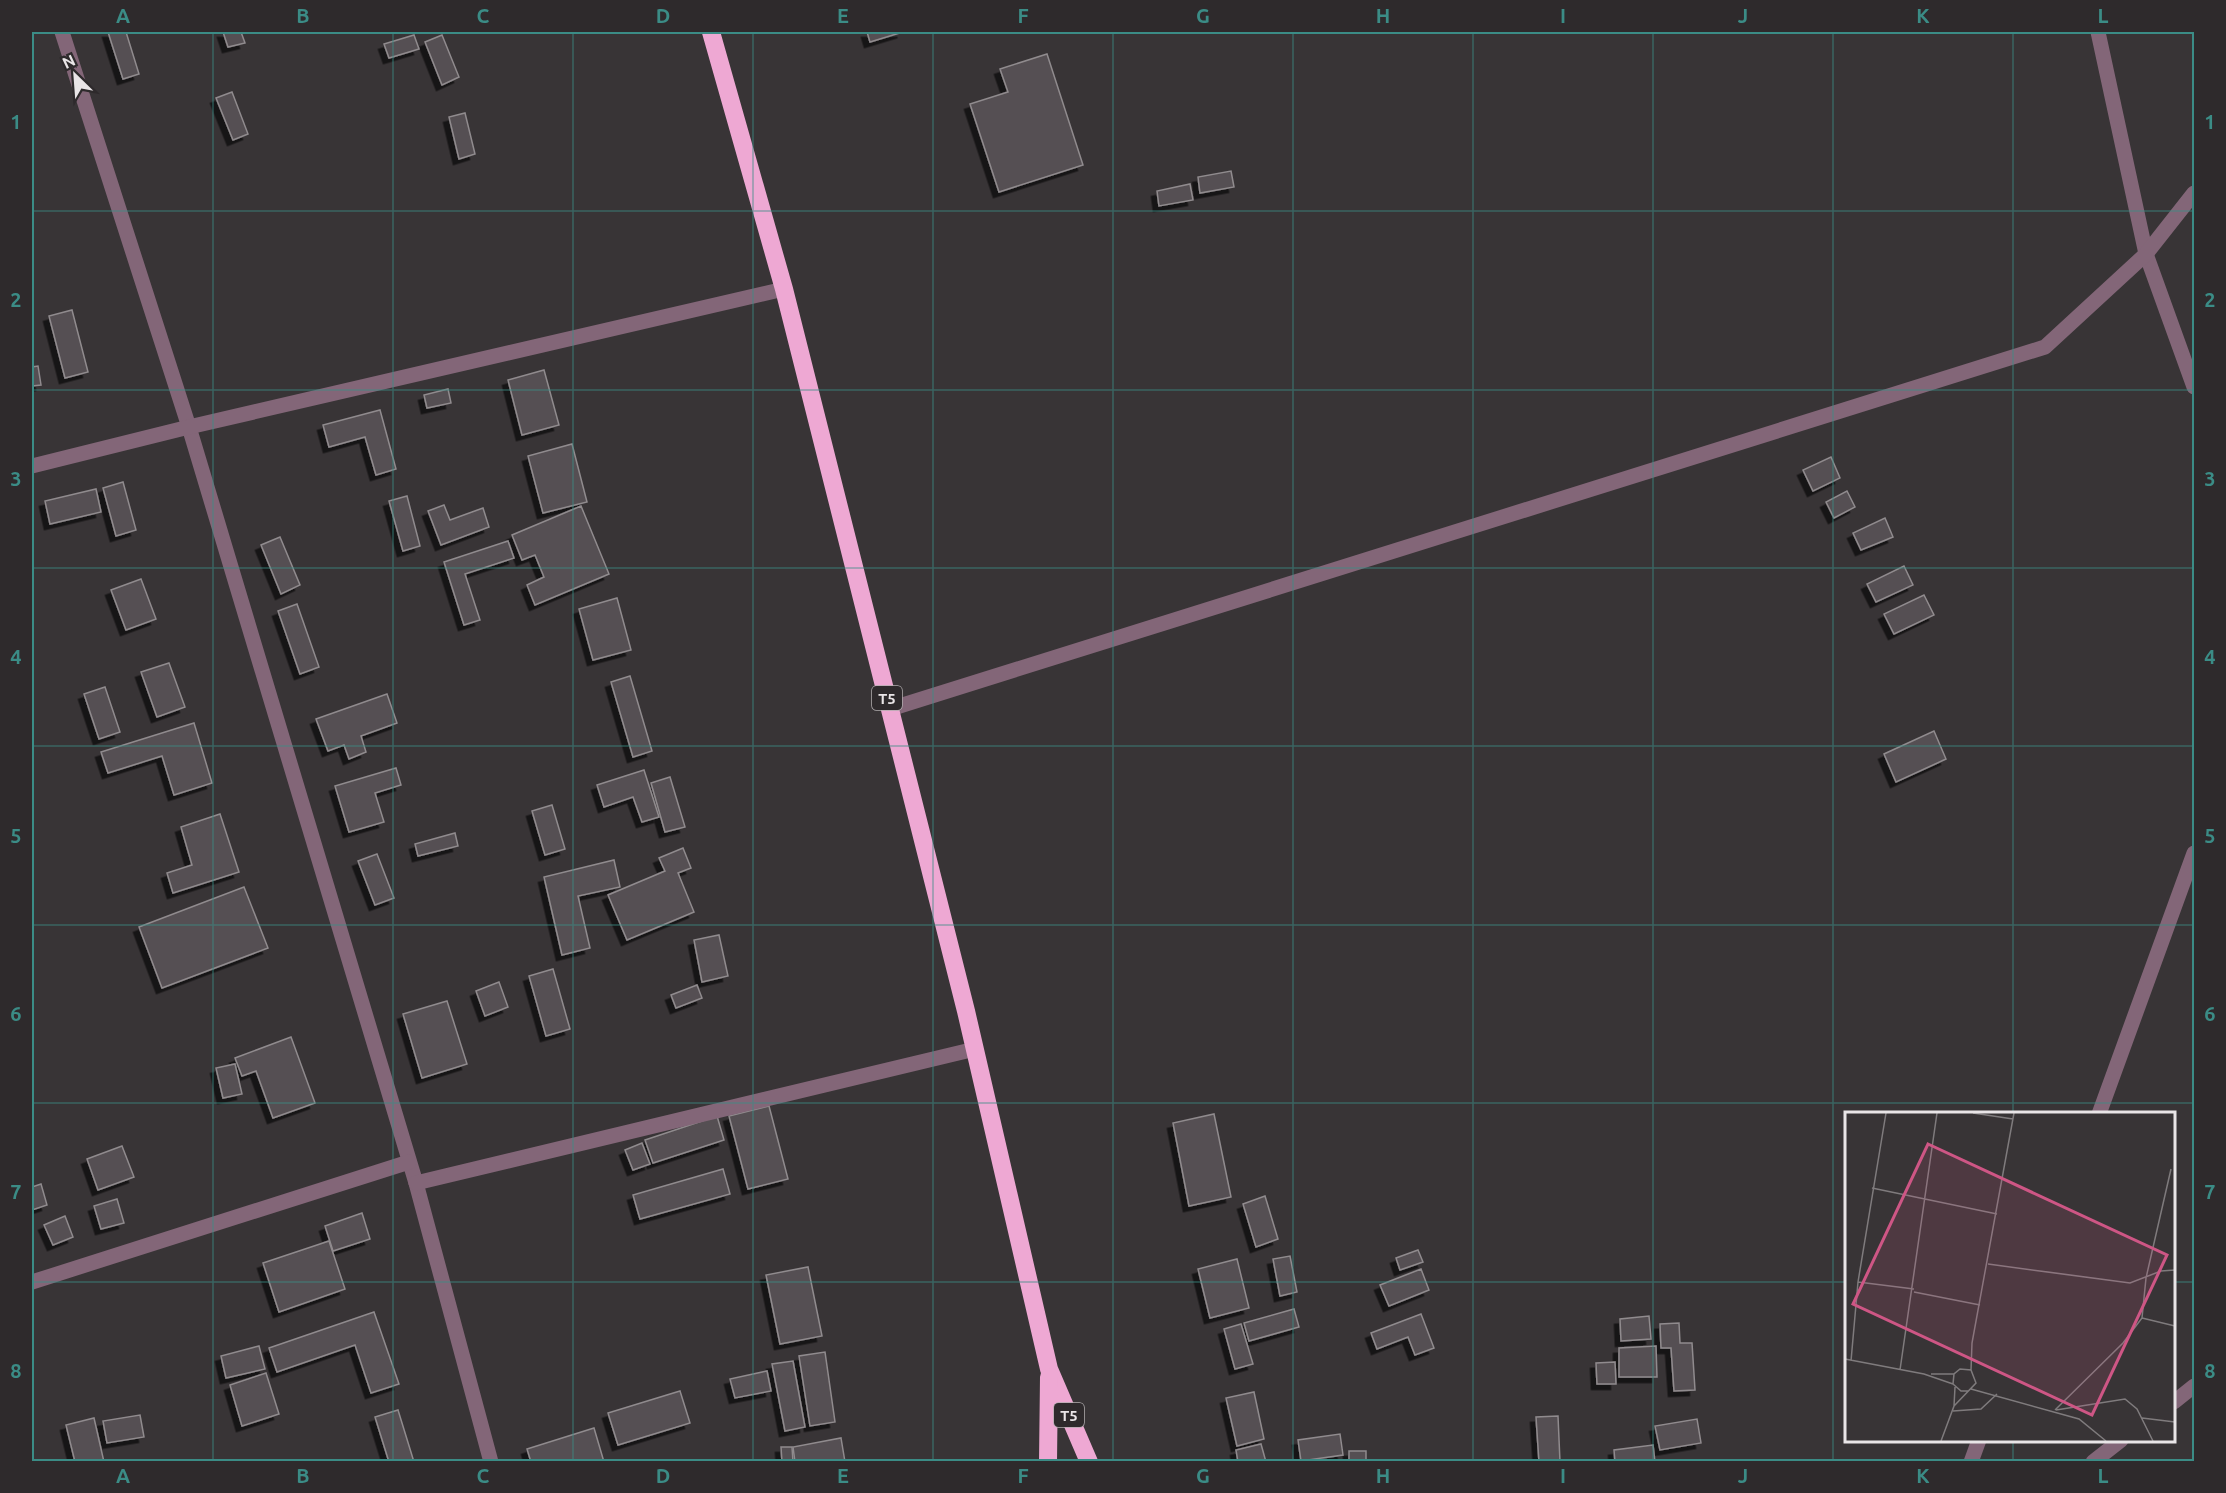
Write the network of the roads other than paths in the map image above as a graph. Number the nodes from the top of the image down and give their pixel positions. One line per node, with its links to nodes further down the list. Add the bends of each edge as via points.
1 (62, 32): 8 (street)
2 (711, 32): 6 (highway, T5)
3 (2098, 32): 5 (street)
4 (2194, 193): 5 (street)
5 (2146, 254): 7 (street); 10 (street, via 2044,347)
6 (784, 289): 8 (street); 10 (highway, T5)
7 (2194, 387)
8 (189, 427): 9 (street); 14 (street)
9 (32, 466)
10 (890, 709): 12 (highway, T5)
11 (2194, 853): 13 (street)
12 (975, 1049): 15 (street); 17 (highway, T5)
13 (2099, 1112)
14 (409, 1162): 15 (street); 16 (street)
15 (416, 1183): 22 (street)
16 (32, 1282)
17 (1049, 1369): 23 (highway, T5); 24 (highway, T5)
18 (2194, 1386): 19 (street)
19 (2175, 1401)
20 (1977, 1442): 25 (street)
21 (2118, 1442): 26 (street)
22 (491, 1461)
23 (1048, 1461)
24 (1089, 1461)
25 (1971, 1461)
26 (2093, 1461)

